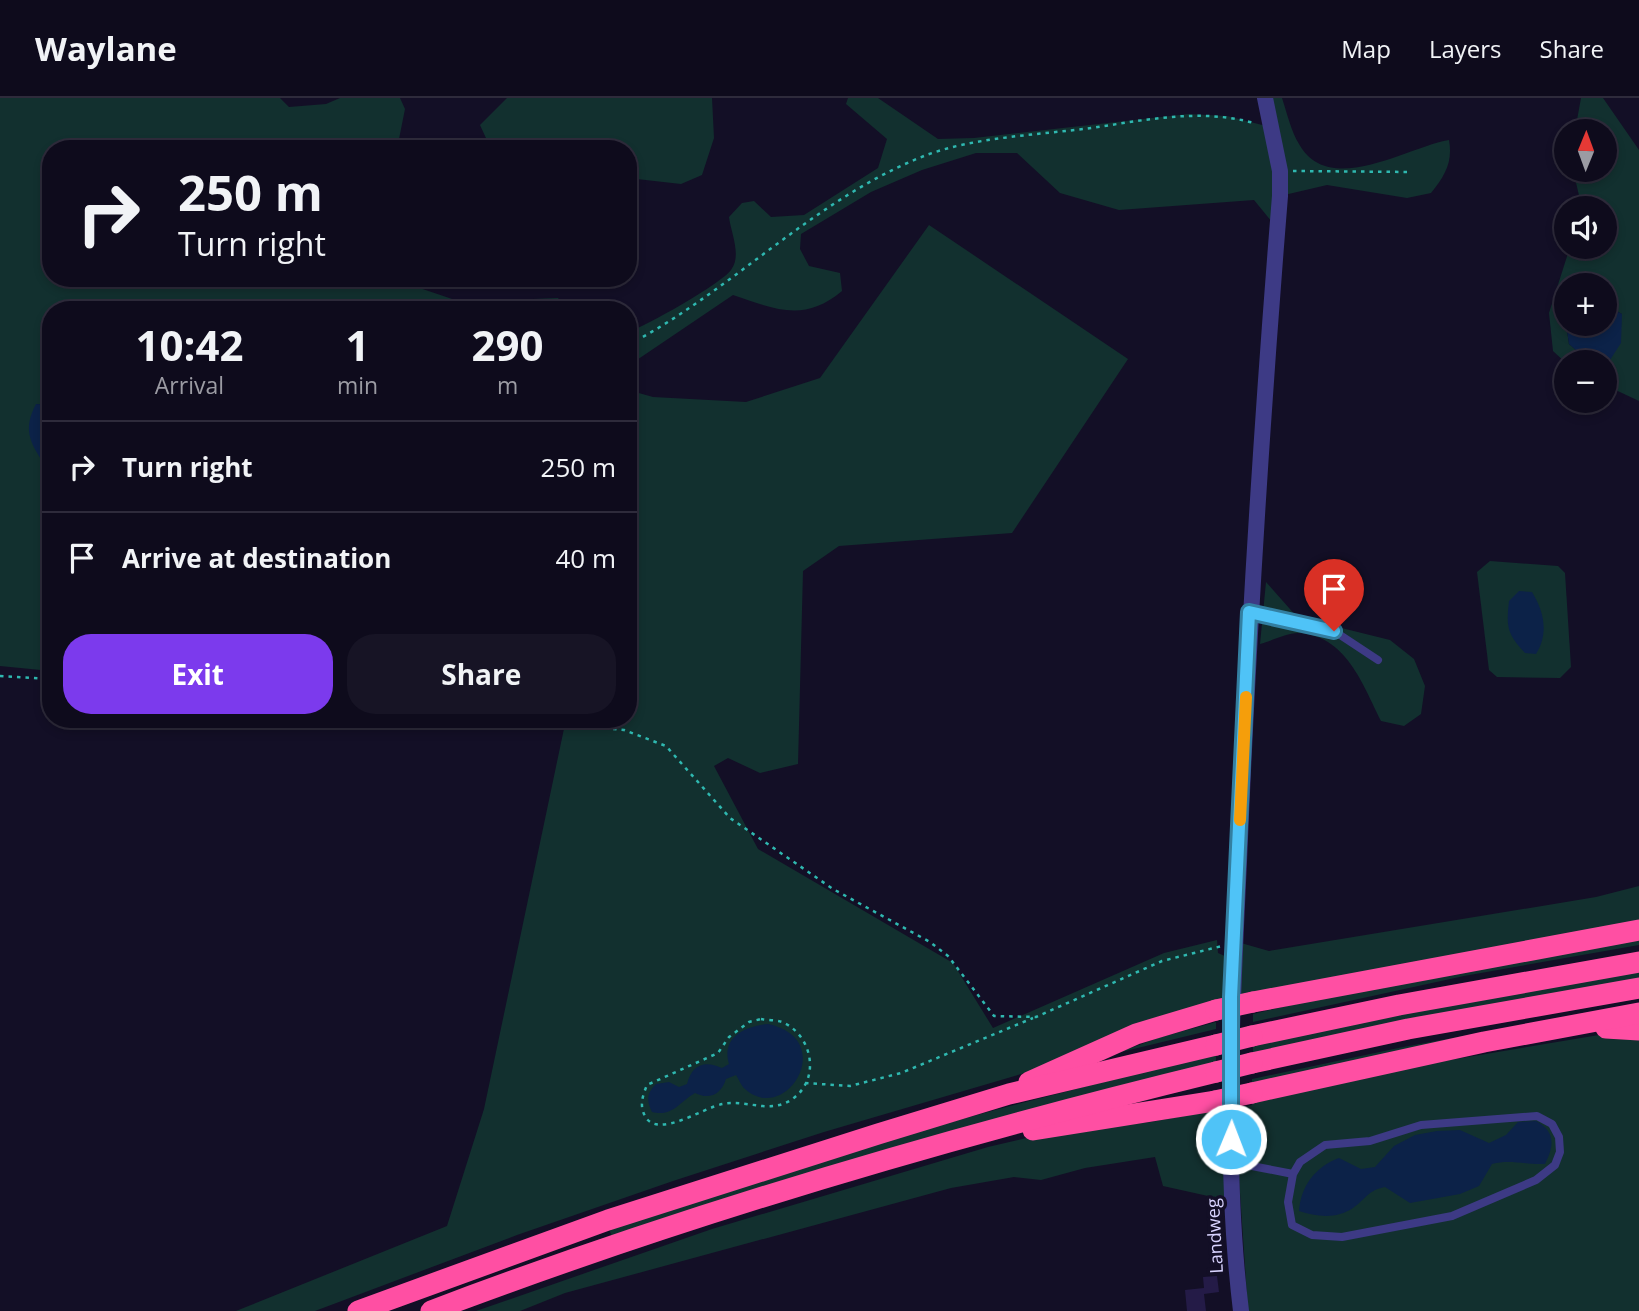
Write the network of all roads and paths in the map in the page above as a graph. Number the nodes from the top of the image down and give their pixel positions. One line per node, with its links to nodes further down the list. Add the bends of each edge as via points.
1 (1265, 98): 2 (street, Landweg)
2 (1271, 127): 3 (street, Landweg); 5 (path, via 1227,116 1188,114 967,145 924,156 870,183 714,292)
3 (1280, 171): 4 (path); 6 (street, Landweg)
4 (1411, 172)
5 (637, 339)
6 (1249, 612): 7 (lane, via 1334,631); 12 (street, Landweg)
7 (1378, 660)
8 (0, 676): 9 (path)
9 (42, 678)
10 (602, 728): 16 (path, via 624,730 666,746 730,818 833,888 948,956 994,1016)
11 (1639, 930): 20 (highway, bridge, via 1216,1010 1112,1044 1038,1076)
12 (1235, 943): 16 (path, via 1162,961); 22 (street, Landweg)
13 (1639, 962): 20 (highway, bridge, via 1399,1005)
14 (1639, 988): 21 (highway, bridge, via 1408,1029)
15 (1639, 1013): 17 (highway)
16 (1036, 1017): 19 (path, via 901,1073 850,1086)
17 (1566, 1026): 18 (highway); 21 (highway, bridge, via 1184,1108 1032,1130)
18 (1639, 1030)
19 (805, 1083): 19 (path, via 810,1068 808,1047 781,1021 761,1019 729,1037 718,1053 647,1086 642,1099 645,1116 652,1124 664,1126 723,1104 780,1105 797,1096)
20 (1009, 1094): 24 (highway, via 633,1212)
21 (996, 1127): 25 (highway, via 728,1207)
22 (1231, 1162): 23 (lane); 26 (street, Landweg)
23 (1293, 1174): 23 (lane, via 1300,1162 1325,1145 1370,1141 1420,1125 1537,1116 1552,1124 1559,1137 1555,1164 1536,1180 1452,1216 1342,1237 1312,1235 1292,1224 1288,1202)
24 (358, 1311)
25 (431, 1311)
26 (1241, 1311)

